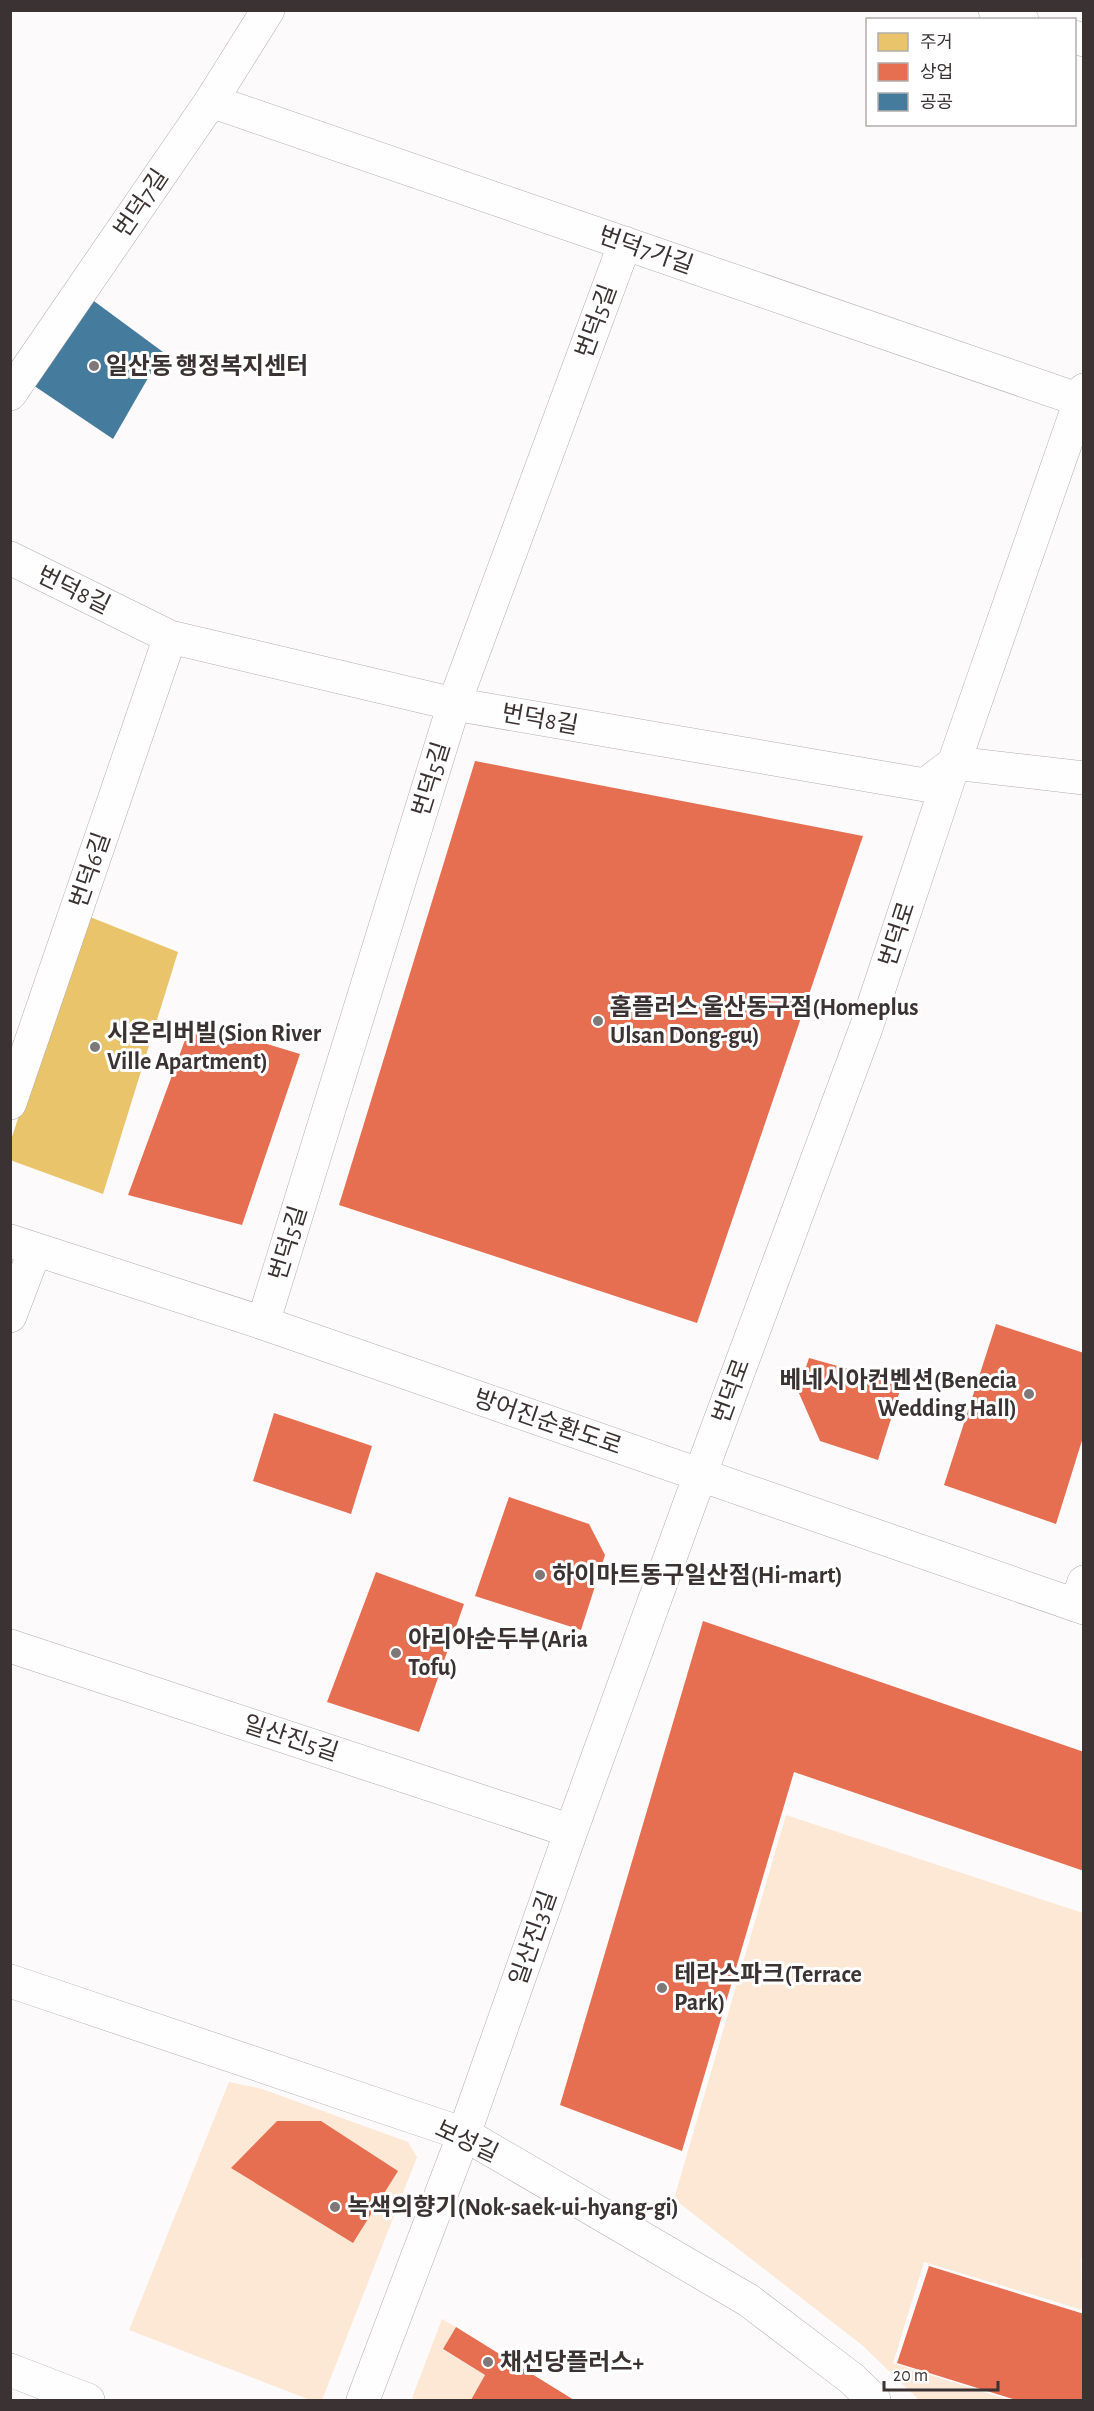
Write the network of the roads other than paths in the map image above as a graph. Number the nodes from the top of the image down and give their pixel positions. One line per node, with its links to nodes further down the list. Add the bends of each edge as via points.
1 (268, 10): 4 (street, 번덕7길)
2 (995, 10): 3 (street)
3 (1017, 18)
4 (211, 101): 5 (street, 번덕7가길); 6 (street, 번덕7길)
5 (625, 243): 7 (street, 번덕7가길); 10 (street, 번덕5길)
6 (10, 394)
7 (1082, 395): 11 (street, 번덕로)
8 (10, 558): 9 (street, 번덕8길)
9 (170, 637): 10 (street, 번덕8길); 13 (street, 번덕6길)
10 (454, 704): 11 (street, 번덕8길, via 925,784); 16 (street, 번덕5길)
11 (954, 763): 12 (street); 17 (street, 번덕로, via 866,1028)
12 (1083, 778)
13 (10, 1103)
14 (23, 1246): 15 (street); 16 (street, 방어진순환도로)
15 (10, 1316)
16 (263, 1323): 17 (street, 방어진순환도로)
17 (700, 1475): 18 (street, 방어진순환도로); 20 (street, 일산진3길)
18 (1081, 1599)
19 (10, 1646): 20 (street, 일산진5길)
20 (571, 1831): 22 (street, 일산진3길)
21 (10, 1981): 22 (street, 보성길)
22 (464, 2134): 25 (street, 일산진3길); 26 (street, 보성길, via 748,2300)
23 (10, 2370): 24 (street)
24 (88, 2400)
25 (363, 2400)
26 (874, 2400)

